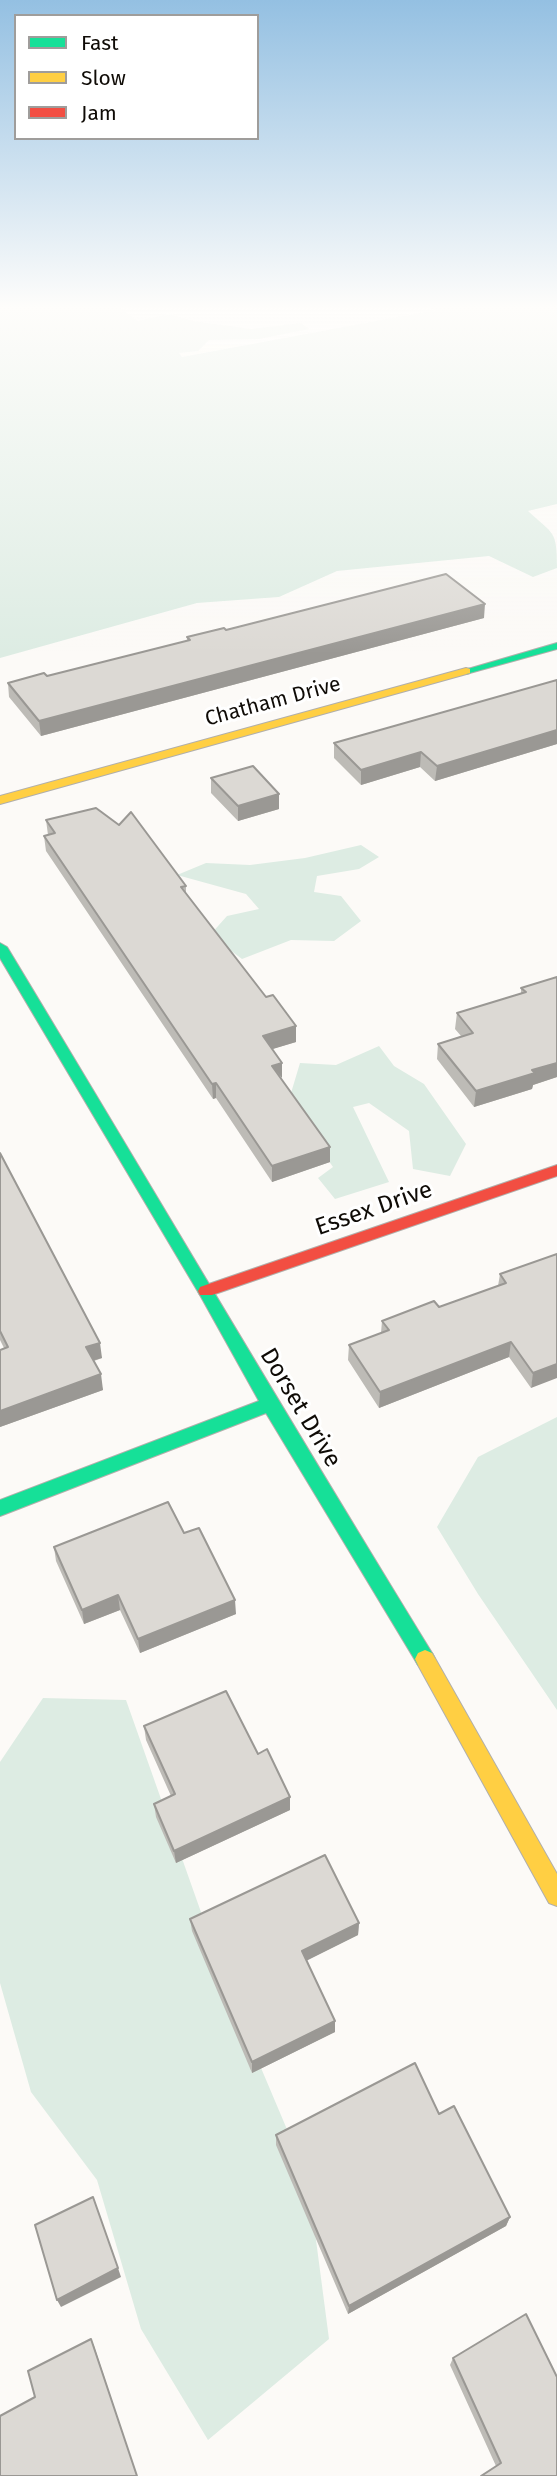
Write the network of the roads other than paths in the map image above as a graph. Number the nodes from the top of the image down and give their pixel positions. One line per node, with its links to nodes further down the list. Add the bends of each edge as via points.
1 (557, 646): 2 (street, Chatham Drive)
2 (0, 800)
3 (0, 947): 5 (street, Dorset Drive)
4 (557, 1170): 5 (street, Essex Drive)
5 (206, 1291): 6 (street, Dorset Drive)
6 (270, 1404): 7 (street); 8 (street, Dorset Drive, via 417,1646)
7 (0, 1508)
8 (557, 1895)

